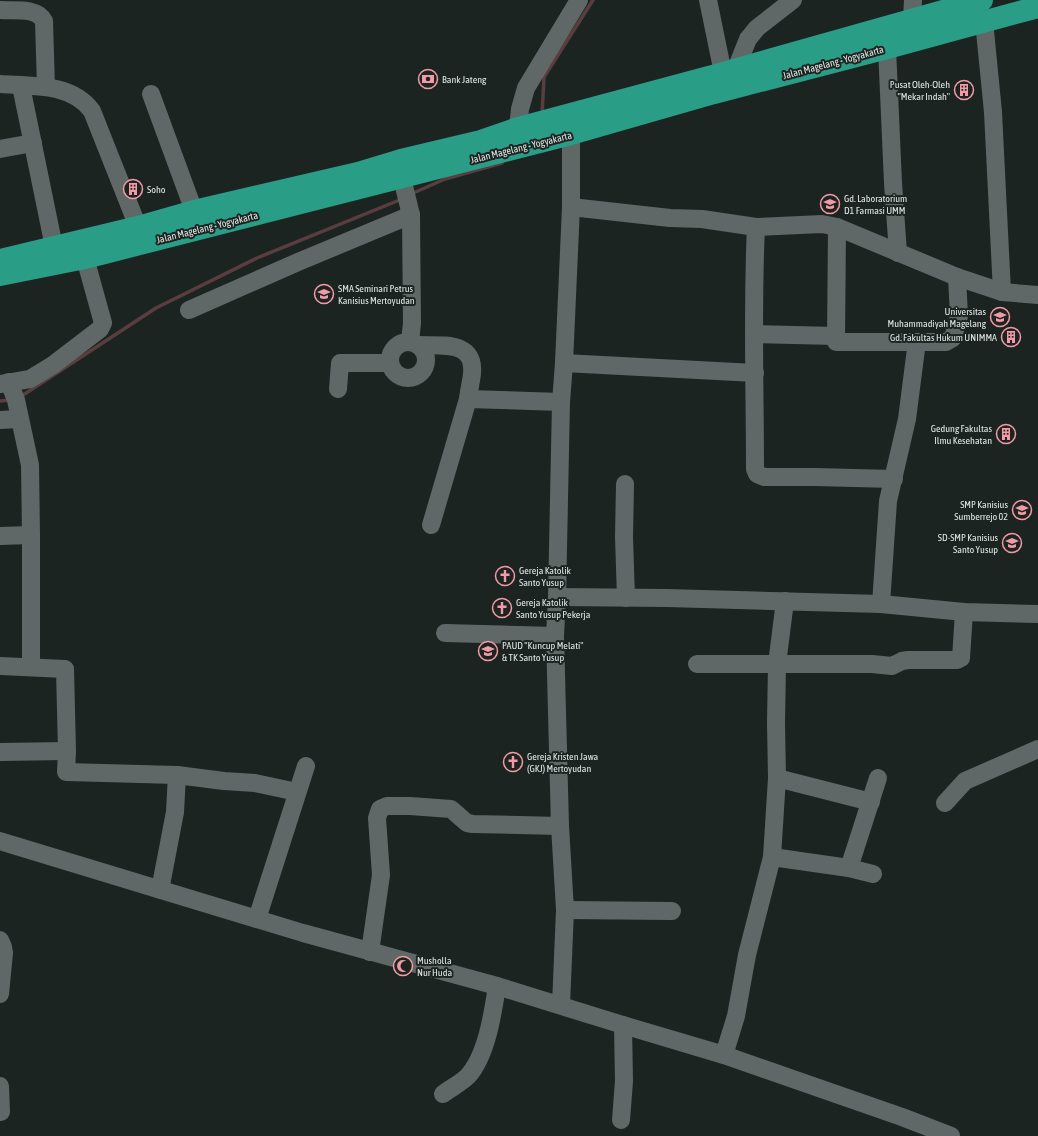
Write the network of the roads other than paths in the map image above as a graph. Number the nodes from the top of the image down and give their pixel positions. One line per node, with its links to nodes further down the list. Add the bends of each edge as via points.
1 (579, 0): 15 (street, via 526,88 520,109)
2 (708, 0): 9 (street)
3 (793, 0): 9 (street, via 757,28)
4 (1038, 7): 7 (highway, Jalan Magelang - Yogyakarta)
5 (0, 10): 12 (street, via 31,12 39,14 44,21)
6 (913, 10): 7 (highway, Jalan Magelang - Yogyakarta); 9 (highway, Jalan Magelang - Yogyakarta)
7 (983, 10): 8 (highway, Jalan Magelang - Yogyakarta); 32 (street, via 993,112)
8 (887, 48): 14 (highway, Jalan Magelang - Yogyakarta); 27 (street)
9 (729, 71): 15 (highway, Jalan Magelang - Yogyakarta, via 540,122)
10 (0, 84): 11 (street)
11 (20, 86): 12 (street); 16 (street)
12 (46, 87): 24 (street, via 75,95 92,111)
13 (151, 94): 22 (street)
14 (565, 135): 15 (highway, Jalan Magelang - Yogyakarta); 20 (street)
15 (522, 136): 18 (highway, Jalan Magelang - Yogyakarta, via 481,141 402,160); 19 (highway, Jalan Magelang - Yogyakarta)
16 (33, 143): 17 (street); 26 (street)
17 (0, 149)
18 (359, 181): 19 (highway, Jalan Magelang - Yogyakarta); 22 (highway, Jalan Magelang - Yogyakarta); 28 (highway, Jalan Magelang - Yogyakarta)
19 (403, 181): 21 (street)
20 (571, 207): 25 (street, via 702,219); 40 (street)
21 (410, 209): 34 (street); 38 (street)
22 (194, 212): 24 (highway, Jalan Magelang - Yogyakarta)
23 (837, 226): 25 (street, via 822,224); 27 (street); 36 (street)
24 (138, 227): 26 (highway, Jalan Magelang - Yogyakarta)
25 (756, 227): 35 (street)
26 (54, 247): 29 (highway, Jalan Magelang - Yogyakarta)
27 (898, 253): 31 (street)
28 (85, 258): 30 (highway, Jalan Magelang - Yogyakarta); 42 (street, via 102,323 100,329 30,379)
29 (0, 260)
30 (0, 275)
31 (958, 277): 32 (street); 37 (street, via 959,316 953,338 946,342)
32 (1002, 292): 33 (street)
33 (1038, 295)
34 (189, 310)
35 (754, 334): 36 (street); 41 (street)
36 (836, 336): 37 (street, via 836,342)
37 (918, 342): 48 (street, via 907,419)
38 (414, 343): 39 (street, via 403,342 397,345 392,350); 39 (street, via 424,352 426,360 424,369 417,376 402,378 394,372); 44 (street, via 458,347 469,354 472,374)
39 (390, 363): 43 (street, via 340,363)
40 (564, 363): 41 (street); 45 (street)
41 (755, 373): 48 (street, via 757,474 764,477)
42 (5, 383): 46 (street)
43 (338, 389)
44 (468, 399): 45 (street); 50 (street)
45 (561, 402): 53 (street)
46 (18, 411): 47 (street); 51 (street, via 30,465)
47 (0, 420)
48 (894, 479): 56 (street, via 888,501)
49 (625, 484): 54 (street)
50 (430, 525)
51 (31, 535): 52 (street); 64 (street)
52 (0, 536)
53 (557, 597): 54 (street); 60 (street)
54 (626, 598): 55 (street)
55 (785, 601): 56 (street); 62 (street)
56 (881, 604): 57 (street)
57 (964, 612): 58 (street); 62 (street, via 960,660 908,660 892,666)
58 (1038, 614)
59 (445, 633): 60 (street)
60 (556, 636): 75 (street)
61 (697, 664): 62 (street)
62 (777, 664): 70 (street)
63 (0, 666): 64 (street)
64 (31, 667): 66 (street, via 65,669)
65 (1038, 749): 74 (street, via 965,781)
66 (67, 751): 67 (street); 69 (street, via 66,772)
67 (0, 752)
68 (306, 766): 72 (street)
69 (177, 775): 72 (street, via 255,783); 80 (street, via 175,812)
70 (777, 778): 73 (street); 77 (street)
71 (878, 778): 73 (street)
72 (297, 792): 83 (street)
73 (871, 802): 78 (street)
74 (945, 803)
75 (560, 826): 81 (street); 85 (street, via 473,824 451,809 410,806 387,806 380,809 377,818 382,875)
76 (0, 841): 80 (street)
77 (772, 857): 78 (street); 90 (street, via 747,956 736,1016)
78 (850, 868): 79 (street)
79 (873, 874)
80 (160, 890): 83 (street)
81 (565, 910): 82 (street); 88 (street)
82 (672, 910)
83 (257, 919): 85 (street)
84 (0, 940): 87 (street, via 4,953)
85 (370, 952): 86 (street)
86 (497, 986): 88 (street); 92 (street, via 491,1022 480,1057 468,1075)
87 (0, 994)
88 (561, 1005): 89 (street)
89 (623, 1025): 90 (street); 94 (street, via 624,1081)
90 (724, 1055): 95 (street)
91 (0, 1086): 93 (street)
92 (443, 1094)
93 (1, 1112)
94 (620, 1120)
95 (951, 1136)

